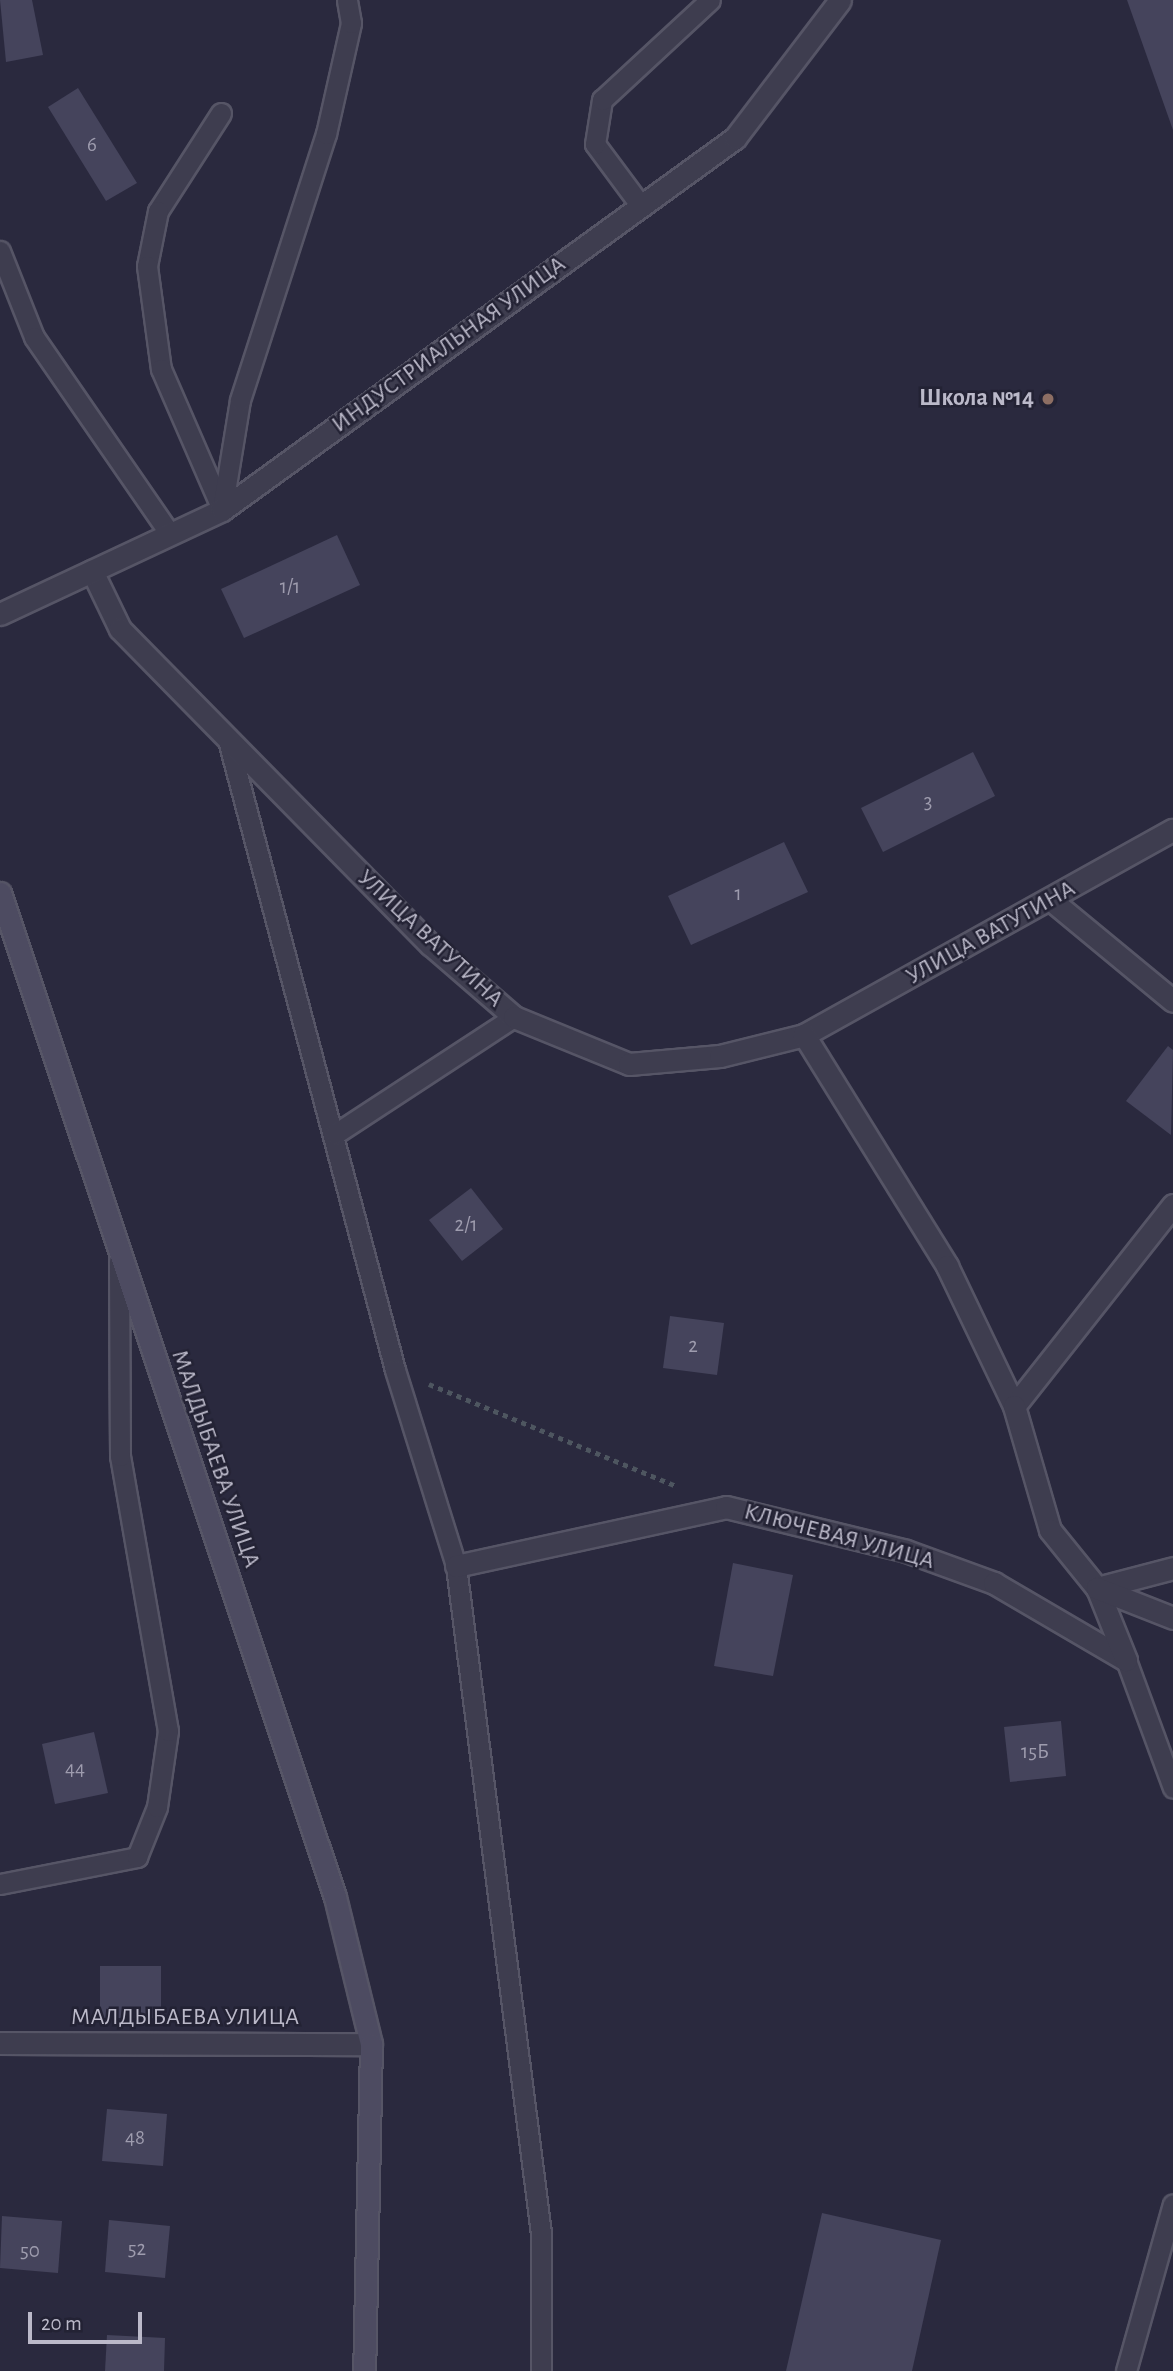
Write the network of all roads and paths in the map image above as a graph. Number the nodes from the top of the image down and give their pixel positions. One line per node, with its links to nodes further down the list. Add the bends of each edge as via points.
1 (347, 0): 7 (lane, via 351,23 326,134 240,400)
2 (710, 0): 5 (lane, via 602,100 595,144)
3 (839, 0): 5 (street, ИНДУСТРИАЛЬНАЯ УЛИЦА, via 735,138)
4 (221, 113): 7 (lane, via 158,211 147,266 160,369)
5 (641, 206): 7 (street, ИНДУСТРИАЛЬНАЯ УЛИЦА)
6 (0, 251): 8 (lane, via 34,337)
7 (222, 510): 8 (street, ИНДУСТРИАЛЬНАЯ УЛИЦА)
8 (170, 534): 9 (street, ИНДУСТРИАЛЬНАЯ УЛИЦА)
9 (92, 571): 10 (street, ИНДУСТРИАЛЬНАЯ УЛИЦА); 11 (street, УЛИЦА ВАТУТИНА, via 120,629)
10 (0, 614)
11 (228, 740): 16 (street, УЛИЦА ВАТУТИНА, via 431,945); 18 (lane)
12 (1173, 830): 14 (street, УЛИЦА ВАТУТИНА)
13 (0, 893): 20 (main road, МАЛДЫБАЕВА УЛИЦА)
14 (1051, 900): 15 (street); 17 (street, УЛИЦА ВАТУТИНА)
15 (1173, 1001)
16 (514, 1017): 17 (street, УЛИЦА ВАТУТИНА, via 629,1064 719,1056); 18 (lane)
17 (804, 1035): 22 (street, via 947,1266)
18 (335, 1134): 21 (lane)
19 (1173, 1205): 22 (street)
20 (119, 1261): 30 (lane, via 120,1456 168,1731 157,1807 137,1857); 32 (main road, МАЛДЫБАЕВА УЛИЦА, via 335,1897)
21 (396, 1370): 23 (path); 24 (lane)
22 (1014, 1406): 26 (street, via 1050,1530)
23 (726, 1507): 24 (street, КЛЮЧЕВАЯ УЛИЦА); 28 (street, КЛЮЧЕВАЯ УЛИЦА, via 906,1550 994,1583)
24 (456, 1566): 35 (lane, via 541,2234)
25 (1173, 1568): 26 (street)
26 (1097, 1588): 27 (street); 28 (street)
27 (1173, 1618)
28 (1126, 1660): 29 (lane)
29 (1173, 1788)
30 (0, 1884)
31 (0, 2043): 32 (street, МАЛДЫБАЕВА УЛИЦА)
32 (370, 2044): 34 (main road, МАЛДЫБАЕВА УЛИЦА)
33 (1173, 2204): 36 (lane)
34 (364, 2371)
35 (541, 2371)
36 (1126, 2371)

